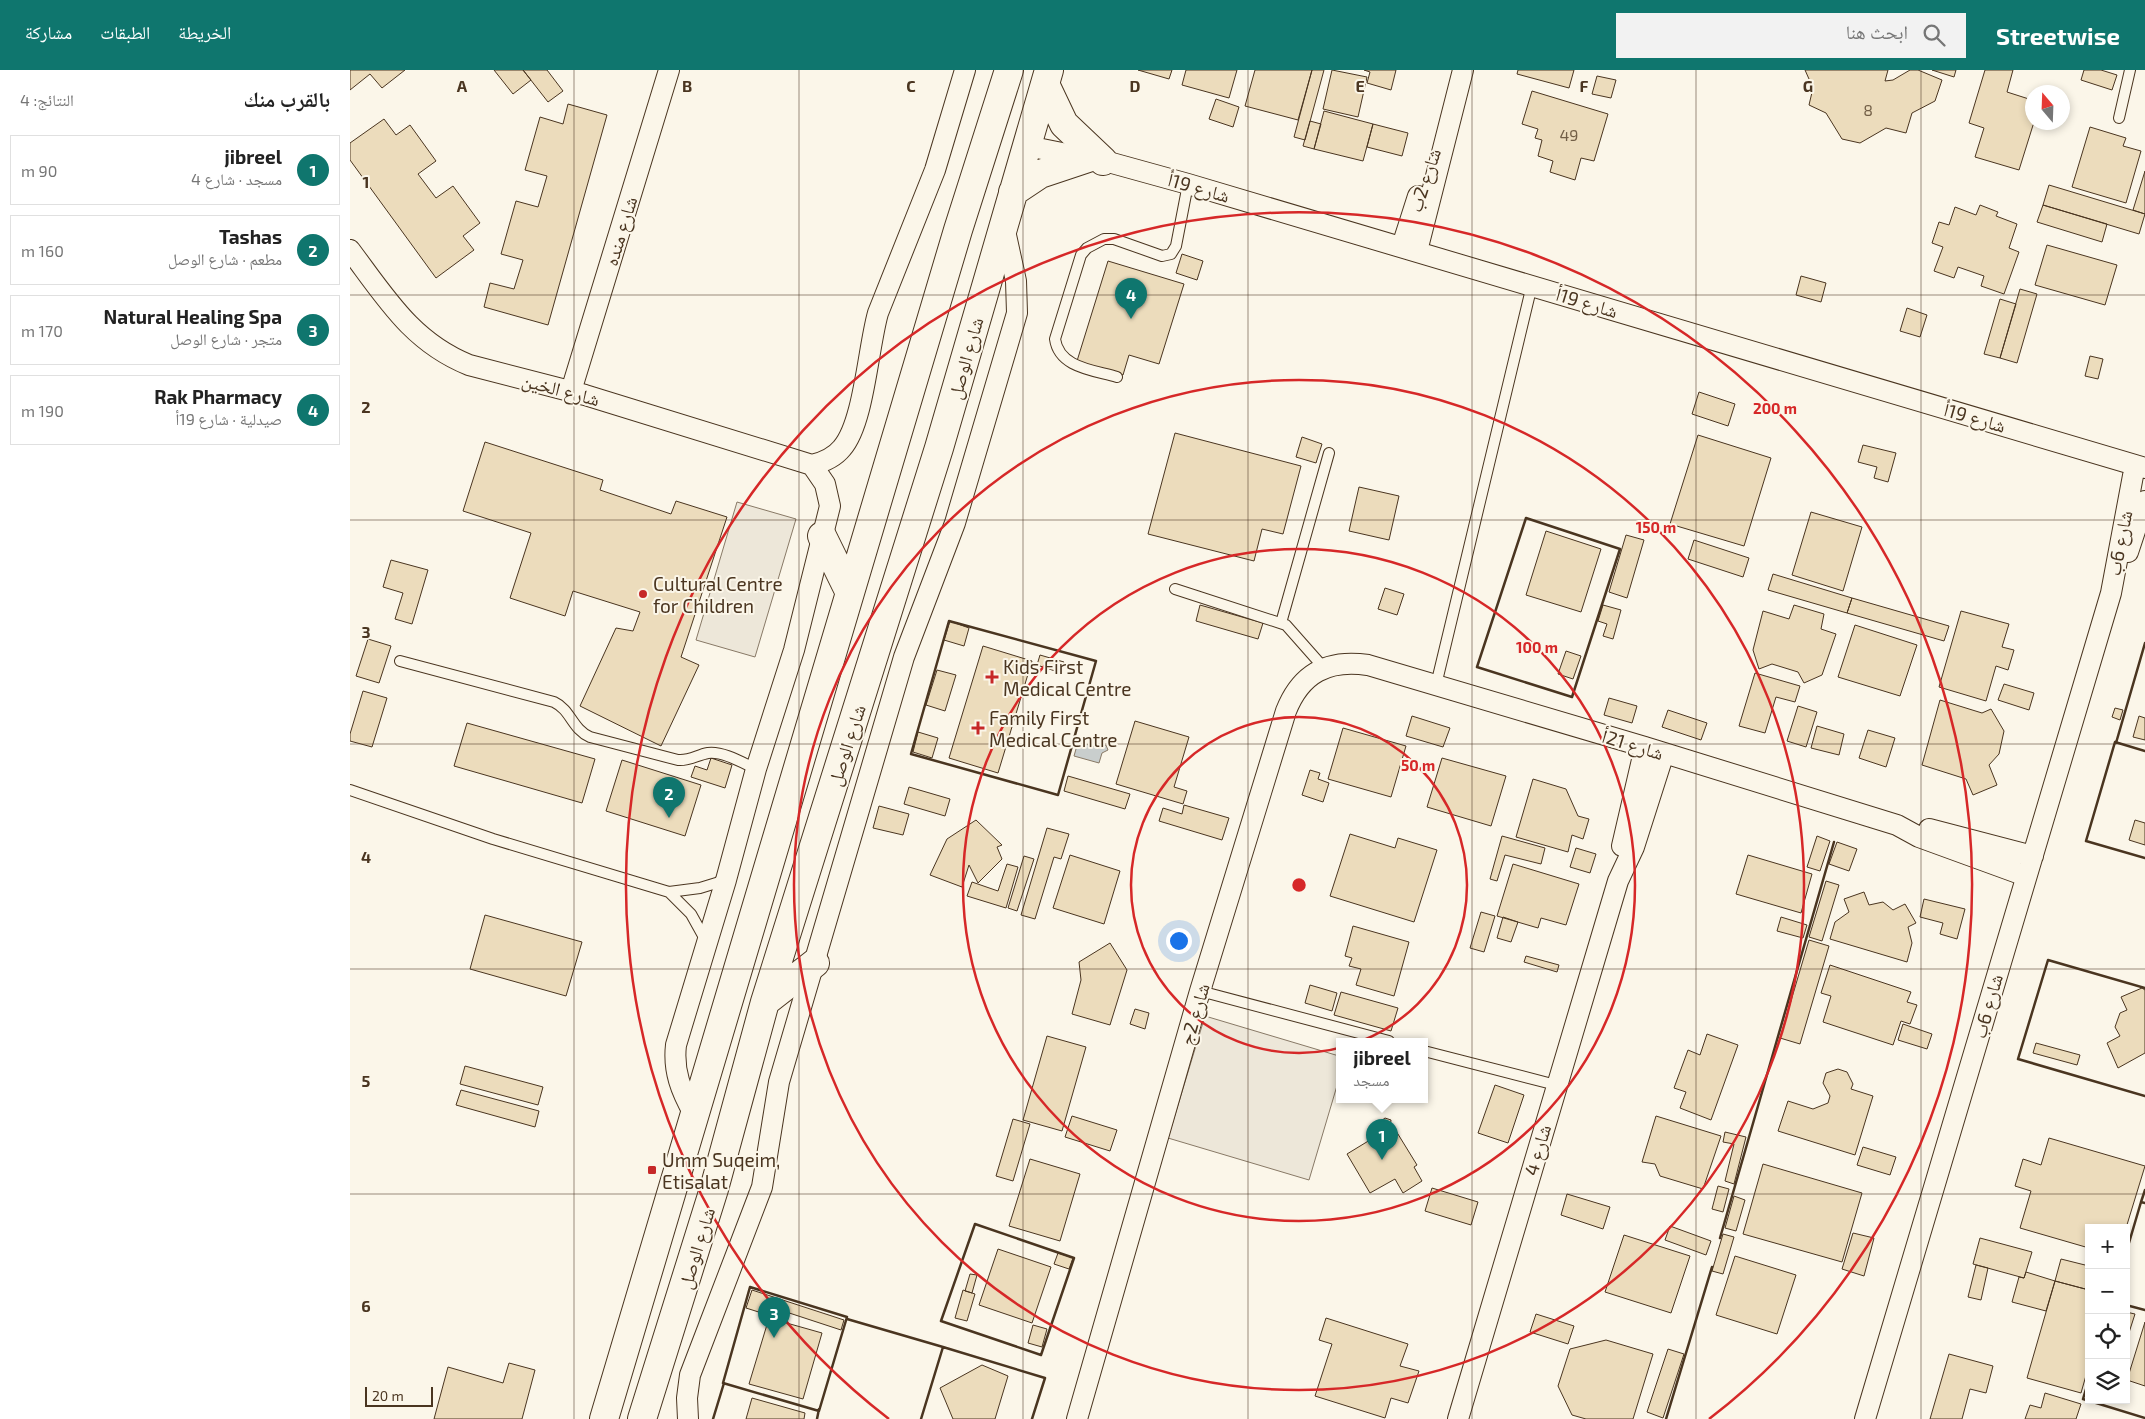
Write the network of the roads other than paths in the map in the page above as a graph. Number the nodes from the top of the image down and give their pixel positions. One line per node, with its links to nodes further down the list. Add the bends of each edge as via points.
1 (669, 70): 17 (street, شارع منده)
2 (965, 70): 19 (street, via 935,170 878,313 849,440 838,453)
3 (1009, 70): 24 (main road, شارع الوصل)
4 (1463, 70): 13 (street, شارع 2ب, via 1444,148)
5 (2130, 70): 7 (lane)
6 (1040, 75): 8 (main road, شارع الوصل); 9 (main road, via 1064,124)
7 (2118, 118)
8 (1027, 146): 9 (street, شارع 19أ); 11 (main road, شارع الوصل)
9 (1095, 160): 10 (street, شارع 19أ); 11 (main road, via 1048,171)
10 (1188, 184): 13 (street, شارع 19أ); 16 (lane, via 1176,246 1171,254 1162,256 1114,239 1104,239 1094,242 1081,255 1055,339 1056,347 1071,363)
11 (1012, 192): 12 (main road, شارع الوصل)
12 (1004, 225): 42 (street, via 1017,286 1017,313 955,523 904,656); 44 (main road, شارع الوصل, via 940,448)
13 (1410, 249): 15 (street, شارع 19أ)
14 (350, 250): 17 (street, شارع الخين, via 400,317 439,350 469,365)
15 (1532, 285): 20 (street, شارع 19أ); 30 (lane)
16 (1117, 377)
17 (571, 391): 19 (street, شارع الخين)
18 (1329, 453): 26 (lane)
19 (812, 465): 22 (street, via 820,474 829,495 830,506)
20 (2140, 466): 25 (street, شارع 6ب)
21 (2145, 500): 25 (street, شارع 6ب, via 2125,563)
22 (822, 536): 24 (main road); 33 (street, via 794,650)
23 (1175, 589): 26 (lane)
24 (850, 593): 48 (main road, شارع الوصل)
25 (2111, 593): 36 (street, شارع 6ب)
26 (1282, 623): 29 (lane, via 1294,632)
27 (400, 661): 33 (lane, via 554,702 564,708 578,730 590,737 678,760 690,760 708,753 719,754)
28 (1368, 665): 29 (street, شارع 2ج, via 1338,664); 30 (street, شارع 21أ)
29 (1324, 668): 43 (street, شارع 2ج, via 1300,685 1286,711)
30 (1436, 685): 31 (street, شارع 21أ)
31 (1645, 747): 32 (street, شارع 21أ); 39 (street, شارع 4, via 1620,856)
32 (1664, 753): 35 (street, شارع 21أ); 39 (street, شارع 4, via 1634,847)
33 (756, 769): 38 (street)
34 (350, 790): 40 (lane, via 493,839)
35 (1897, 825): 36 (street, شارع 21أ, via 1934,830); 37 (street, شارع 21أ, via 1919,837)
36 (2032, 856): 37 (street, شارع 6ب)
37 (2026, 876): 54 (street, شارع 6ب)
38 (726, 880): 40 (lane); 41 (street)
39 (1618, 880): 47 (street, شارع 4)
40 (669, 892): 41 (lane, via 691,914)
41 (706, 941): 48 (street, via 674,1060 683,1095)
42 (815, 963): 44 (main road); 51 (street, via 776,1093 762,1187 690,1375 686,1398)
43 (1200, 991): 45 (lane); 52 (street, شارع 2ج)
44 (765, 1002): 50 (main road, شارع الوصل, via 714,1189)
45 (1378, 1038)
46 (1428, 1052): 47 (lane)
47 (1556, 1086): 53 (street, شارع 4)
48 (694, 1114): 49 (main road, شارع الوصل)
49 (604, 1419)
50 (642, 1419)
51 (688, 1419)
52 (1077, 1419)
53 (1458, 1419)
54 (1865, 1419)

